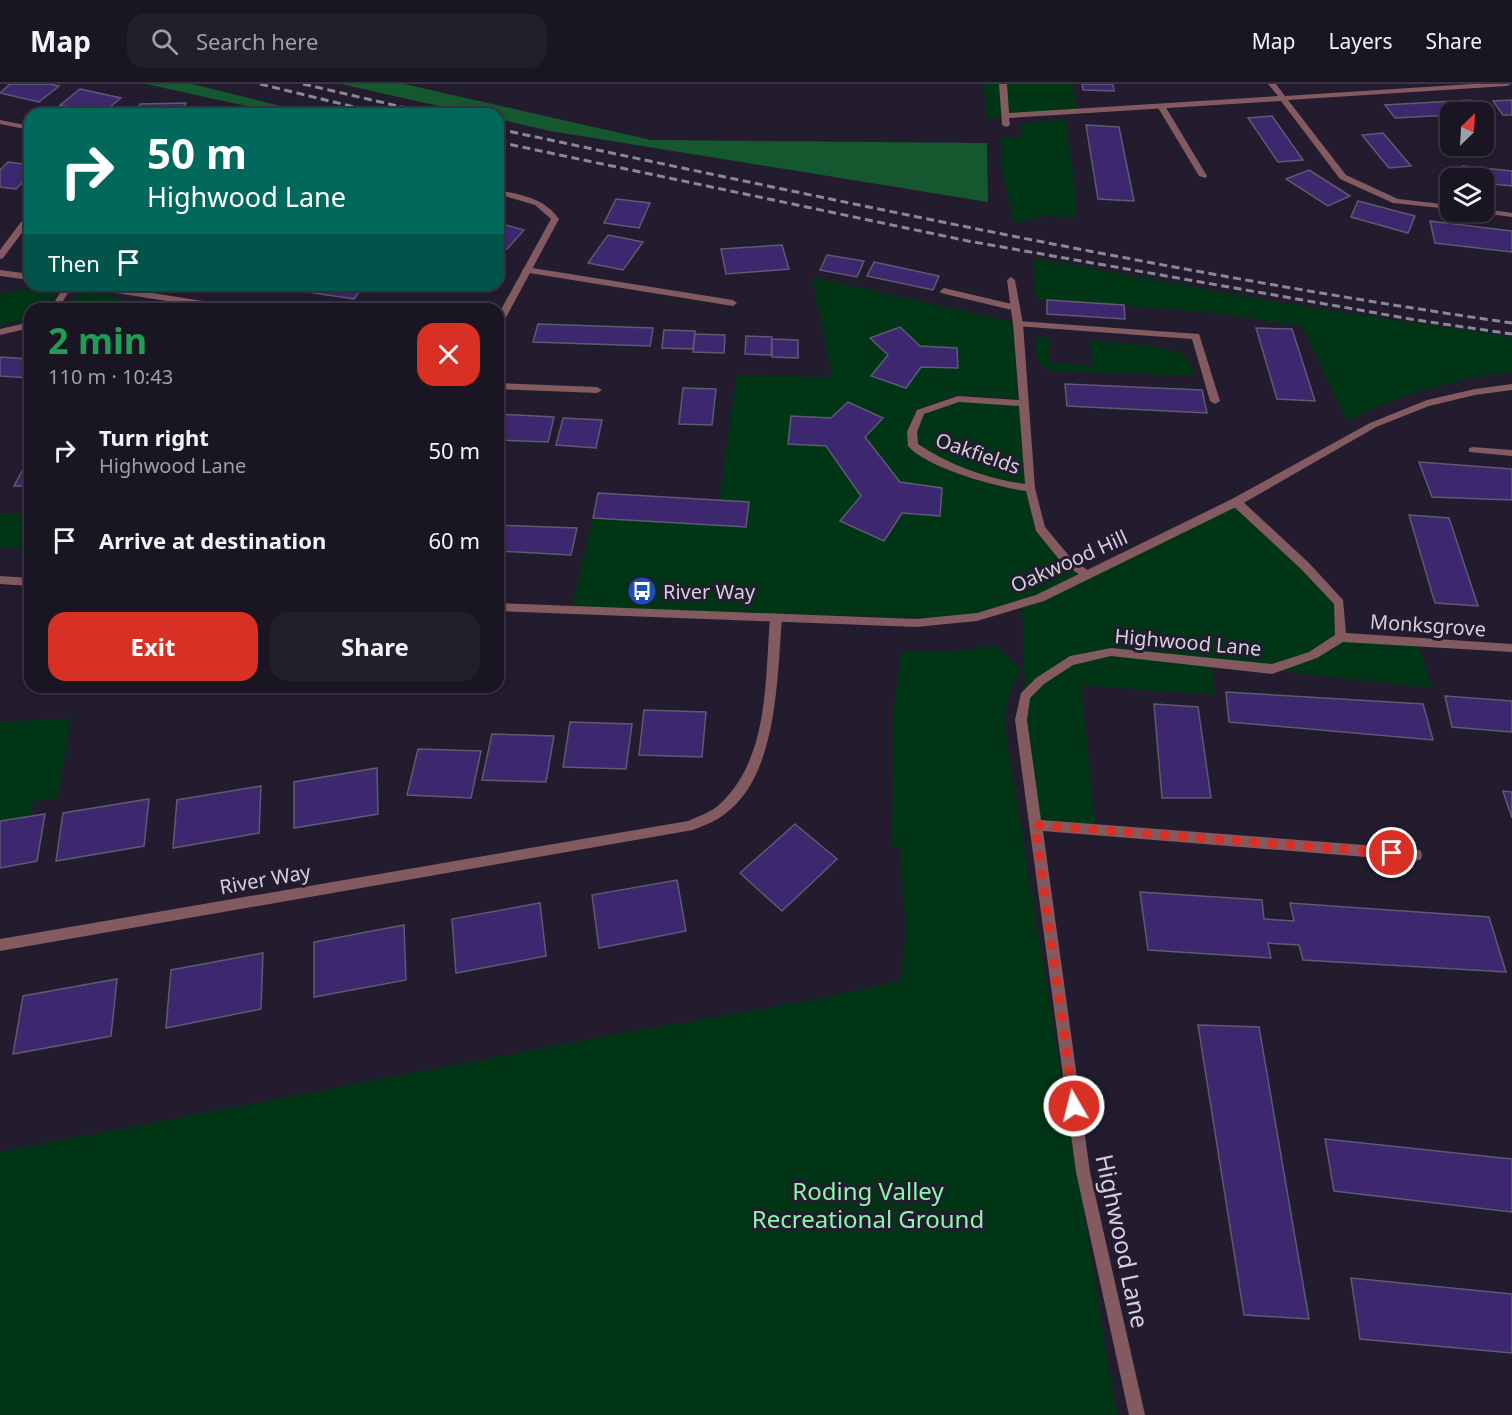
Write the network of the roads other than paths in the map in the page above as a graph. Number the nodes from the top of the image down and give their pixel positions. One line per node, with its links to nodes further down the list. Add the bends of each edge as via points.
1 (1003, 84): 5 (street, via 1006,120)
2 (1272, 84): 4 (street)
3 (1507, 84): 4 (street)
4 (1283, 99): 5 (street); 10 (street, via 1343,177 1396,201)
5 (1161, 106): 8 (street)
6 (0, 122): 7 (street)
7 (24, 128)
8 (1203, 176)
9 (504, 193): 15 (street, via 549,208 555,219)
10 (1440, 206)
11 (1494, 212): 12 (street)
12 (1512, 215)
13 (24, 224): 14 (street)
14 (0, 256)
15 (526, 270): 22 (street); 24 (street)
16 (0, 273): 17 (street)
17 (24, 276)
18 (1011, 280): 23 (street)
19 (122, 291): 21 (street)
20 (944, 291): 23 (street)
21 (197, 303)
22 (733, 303)
23 (1016, 308): 25 (street)
24 (504, 312)
25 (1018, 324): 31 (street, via 1196,336); 32 (street)
26 (24, 326): 27 (street)
27 (0, 332)
28 (504, 386): 30 (street)
29 (1512, 387): 36 (street, Oakwood Hill, via 1426,403 1373,425)
30 (597, 390)
31 (1215, 401)
32 (1022, 403): 35 (street); 35 (street, Oakfields, via 958,399 939,404 920,412 912,432 913,446 925,455)
33 (1473, 450): 34 (street)
34 (1512, 453)
35 (1030, 488): 37 (street, via 1040,528 1066,560)
36 (1236, 502): 37 (street, Oakwood Hill); 42 (street, via 1339,603)
37 (1086, 576): 41 (street, Oakwood Hill, via 1040,598 977,617 916,623)
38 (0, 580): 39 (street)
39 (24, 582)
40 (504, 607): 41 (street, Oakwood Hill)
41 (776, 618): 46 (street, River Way, via 764,736 755,764 742,788 724,808 688,826)
42 (1341, 637): 43 (street, Monksgrove); 44 (street, Highwood Lane, via 1313,655 1272,669 1111,652 1070,661 1025,696 1021,720)
43 (1512, 648)
44 (1035, 825): 45 (street); 47 (street, Highwood Lane, via 1083,1172)
45 (1416, 855)
46 (0, 945)
47 (1137, 1415)

